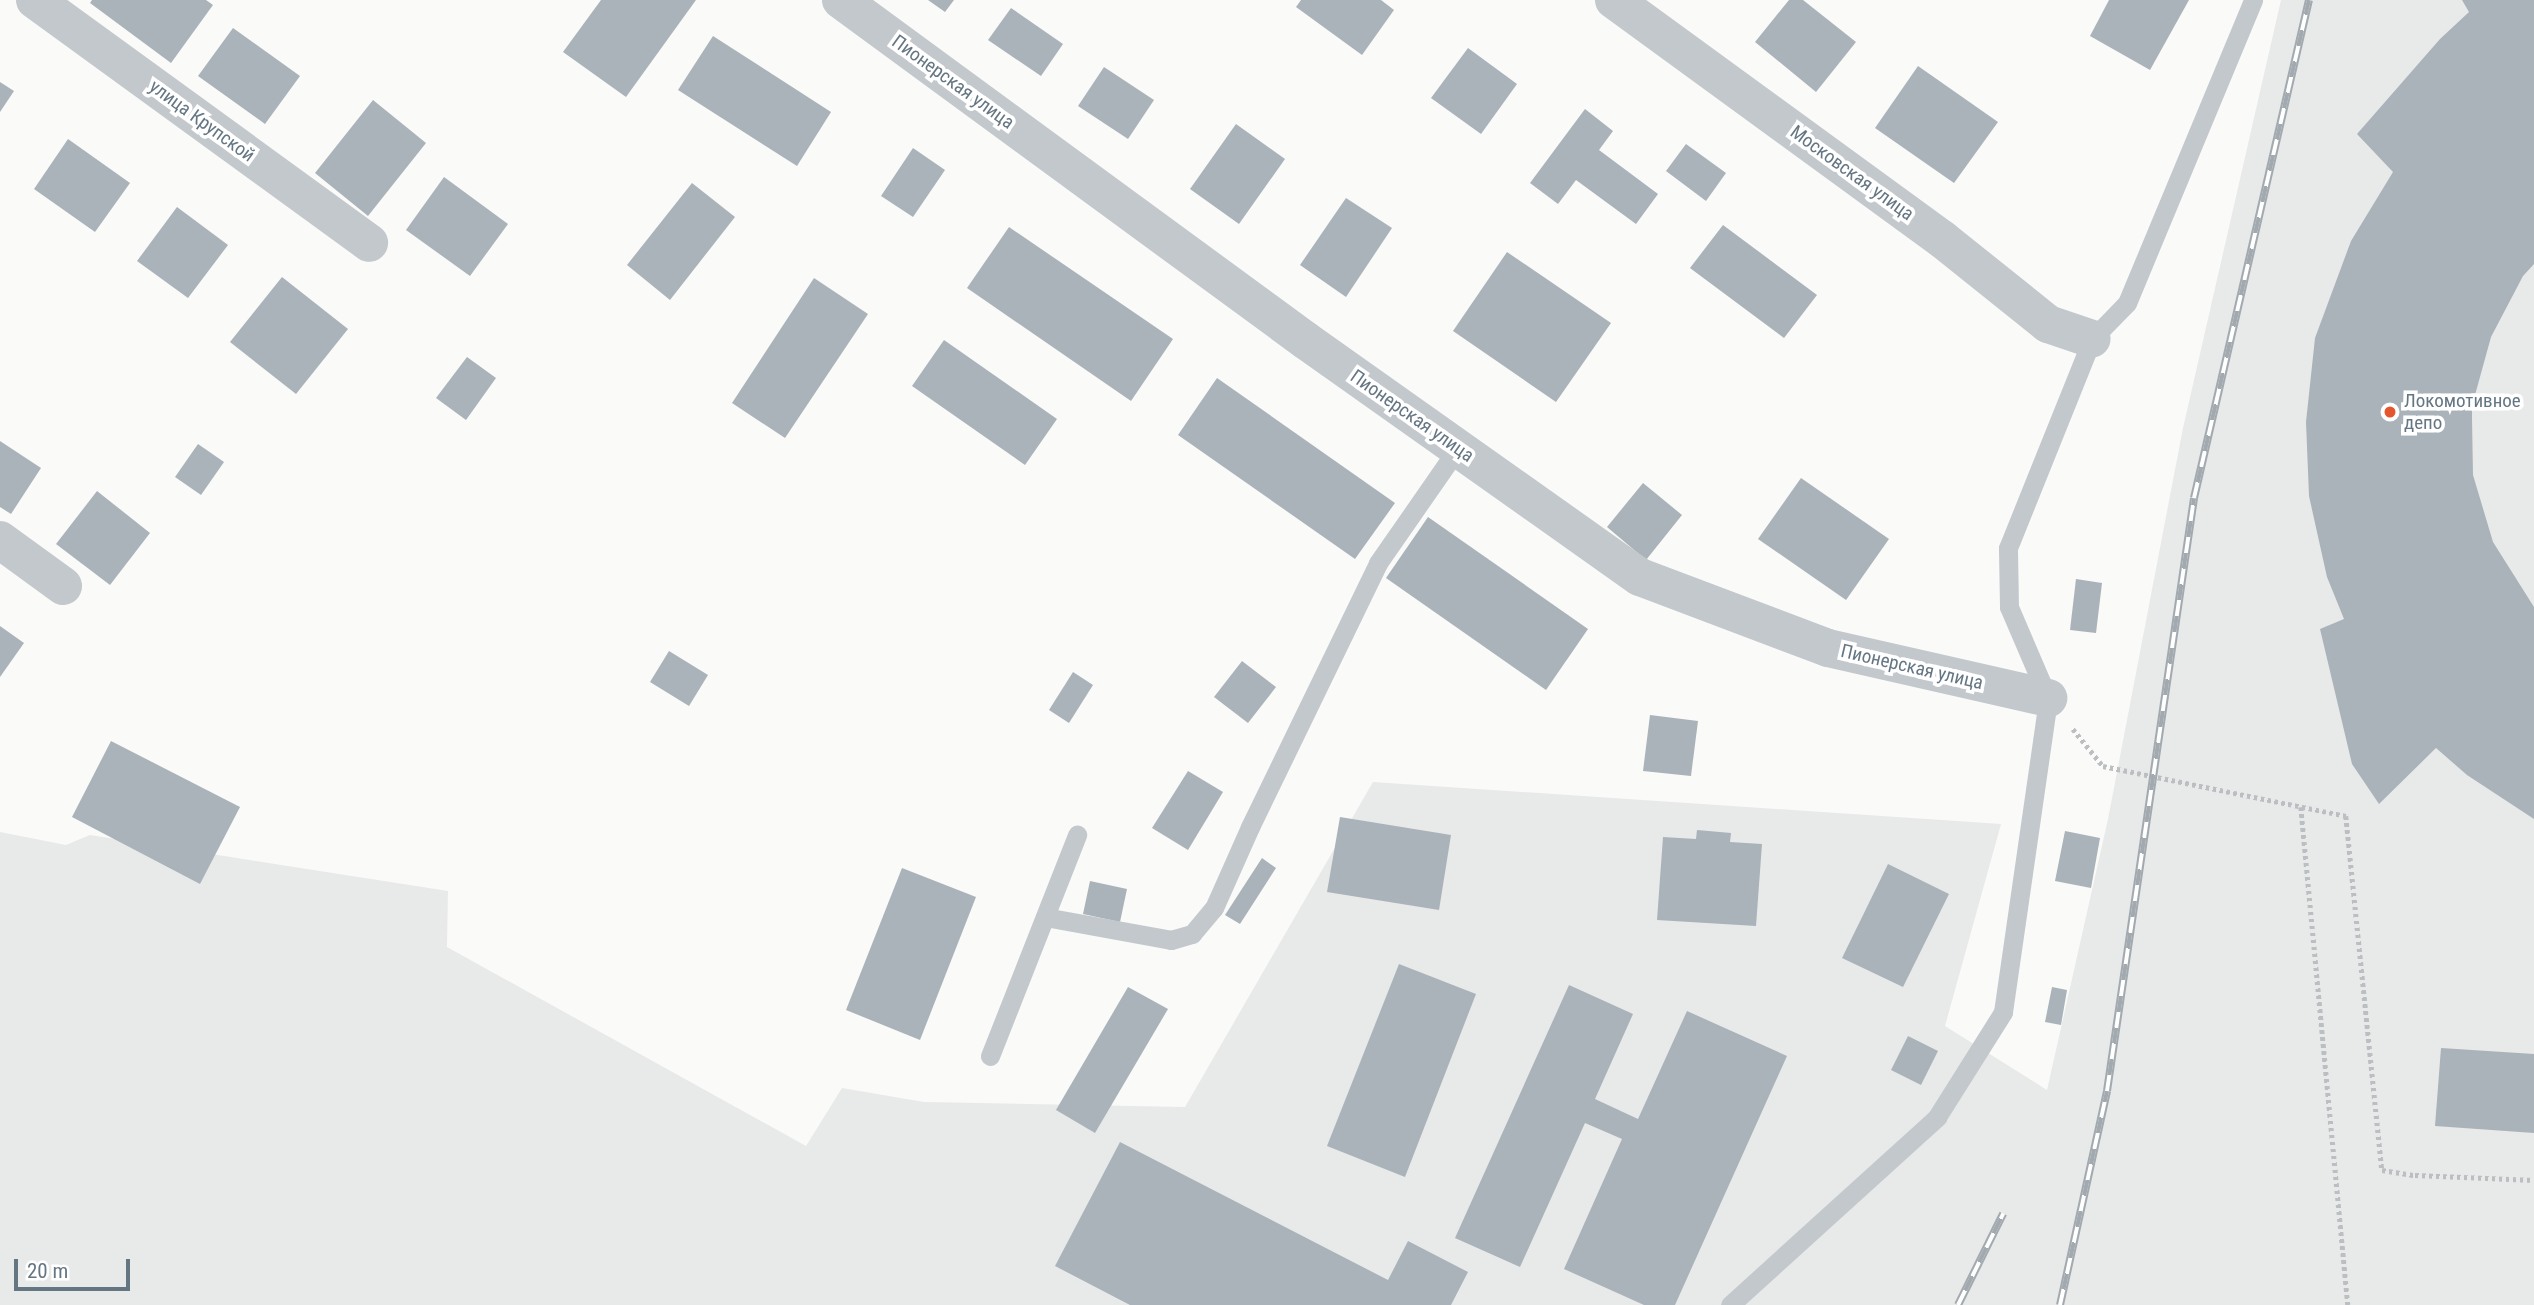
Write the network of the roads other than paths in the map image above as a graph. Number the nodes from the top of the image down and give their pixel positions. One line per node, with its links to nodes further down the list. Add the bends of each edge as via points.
1 (35, 0): 5 (street, улица Крупской)
2 (841, 0): 7 (street, Пионерская улица)
3 (1614, 0): 6 (street, Московская улица, via 1942,239 2048,324)
4 (2253, 0): 6 (lane, via 2127,303)
5 (369, 243)
6 (2092, 339): 10 (lane, via 2008,548 2009,607)
7 (1458, 448): 10 (street, Пионерская улица, via 1640,578 1828,648); 12 (lane, via 1378,563 1214,908 1192,934 1171,940)
8 (0, 540): 9 (street)
9 (63, 586)
10 (2048, 698): 14 (lane, via 2003,1012 1937,1117)
11 (1077, 835): 12 (lane)
12 (1045, 917): 13 (lane)
13 (990, 1056)
14 (1730, 1305)

